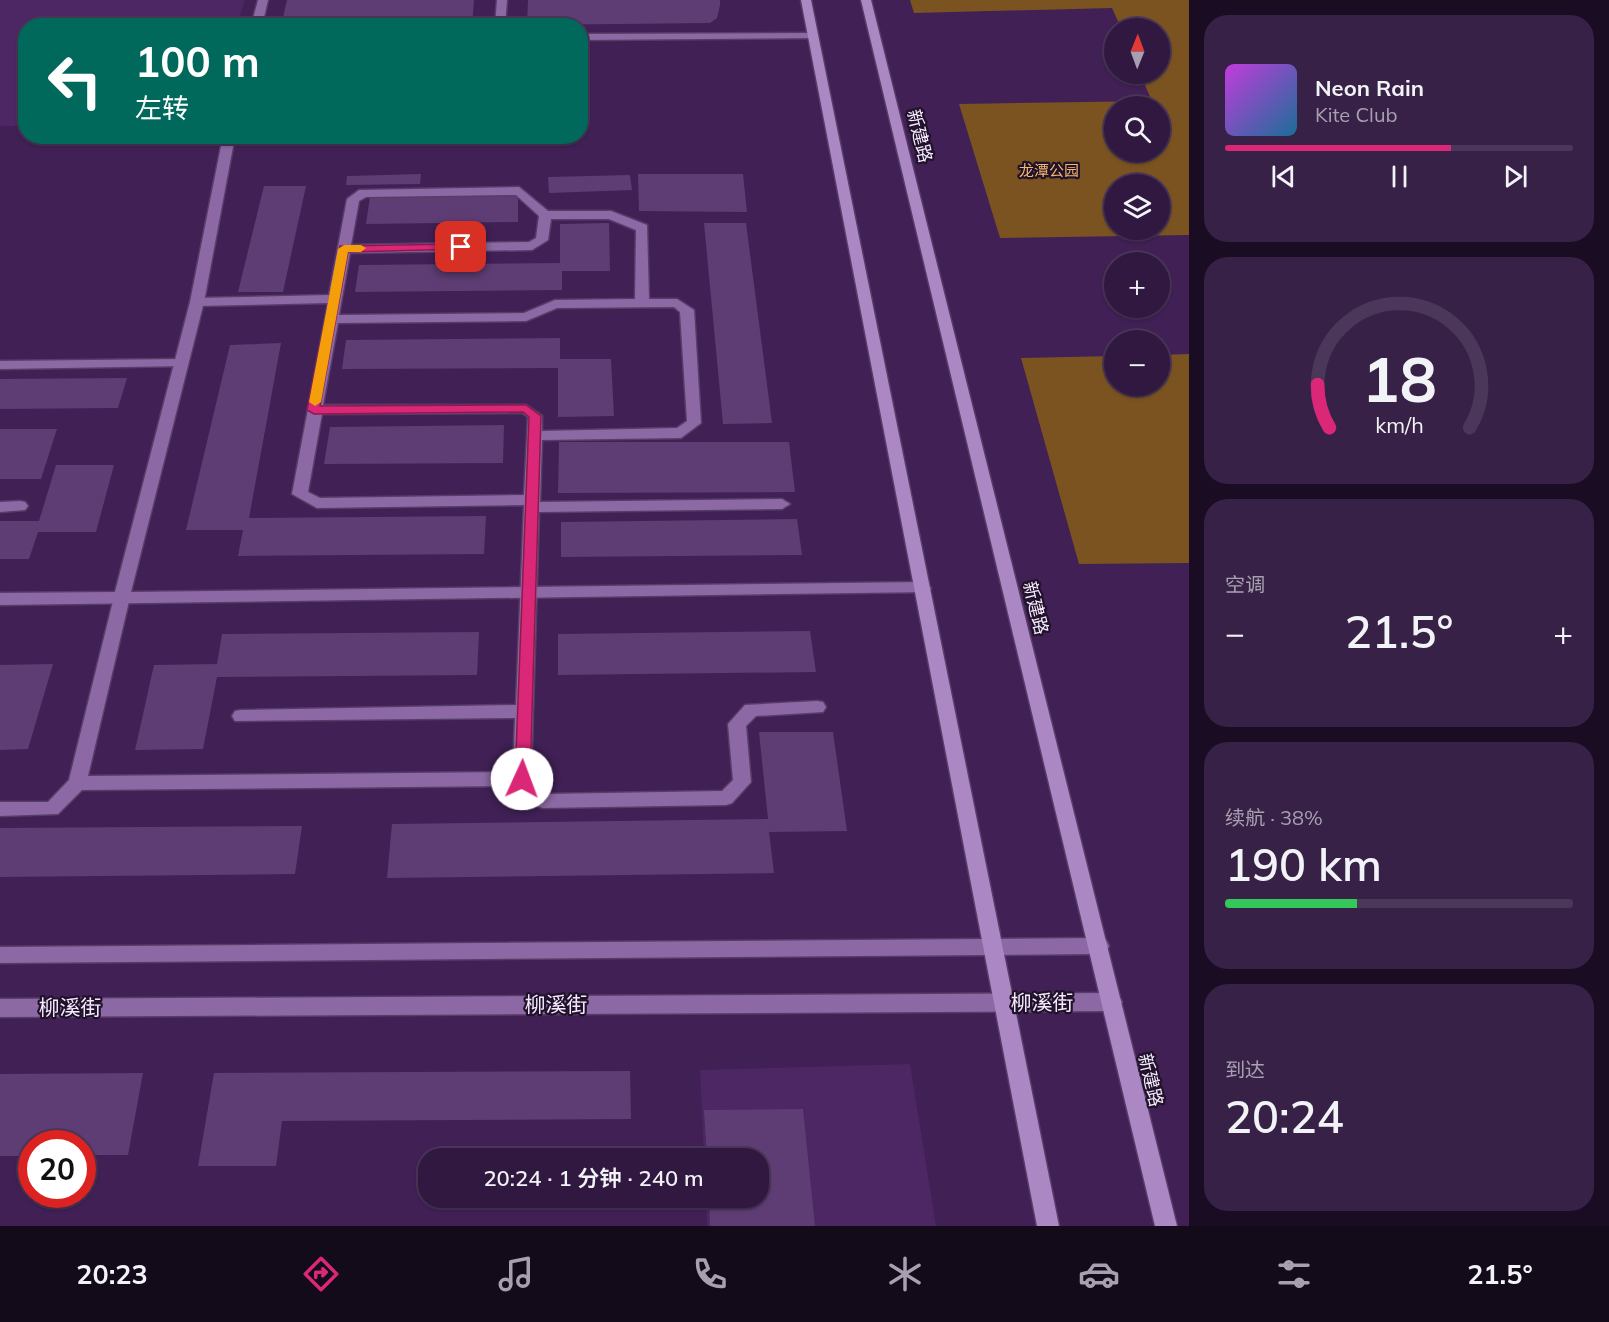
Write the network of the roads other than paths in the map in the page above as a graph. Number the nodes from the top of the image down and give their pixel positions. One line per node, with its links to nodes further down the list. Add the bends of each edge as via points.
1 (263, 0): 5 (street)
2 (502, 0): 6 (street)
3 (806, 0): 7 (main road)
4 (866, 0): 35 (main road, 新建路)
5 (258, 18)
6 (501, 18)
7 (813, 35): 8 (street); 24 (main road)
8 (588, 37)
9 (227, 144): 13 (street)
10 (545, 215): 11 (street, via 542,240 532,246); 11 (street, via 519,191 363,193 353,199); 14 (street, via 611,215 642,228)
11 (344, 249): 12 (street)
12 (334, 299): 13 (street); 15 (street)
13 (197, 303): 16 (street)
14 (642, 303): 15 (street, via 555,304 526,317); 19 (street, via 677,303 687,310 694,423 681,433)
15 (331, 318): 18 (street)
16 (181, 363): 17 (street); 26 (street)
17 (0, 366)
18 (314, 410): 19 (street, via 526,409 535,416); 20 (street, via 300,494 317,503)
19 (534, 436): 20 (street)
20 (532, 504): 21 (street); 25 (street)
21 (782, 504)
22 (20, 506): 23 (street)
23 (0, 507)
24 (923, 588): 25 (street); 34 (main road)
25 (528, 595): 26 (street); 29 (street)
26 (122, 597): 27 (street); 32 (street)
27 (0, 599)
28 (817, 707): 31 (street, via 751,710 737,724 742,782 726,798 543,801)
29 (525, 711): 30 (street); 31 (street)
30 (241, 716)
31 (522, 779): 32 (street)
32 (77, 783): 33 (street, via 52,809)
33 (0, 809)
34 (994, 945): 35 (street); 36 (street); 37 (main road)
35 (1099, 946): 38 (main road, 新建路)
36 (0, 955)
37 (1005, 1002): 38 (street, 柳溪街); 39 (street, 柳溪街); 40 (main road)
38 (1112, 1002): 41 (main road, 新建路)
39 (0, 1008)
40 (1048, 1226)
41 (1166, 1226)

